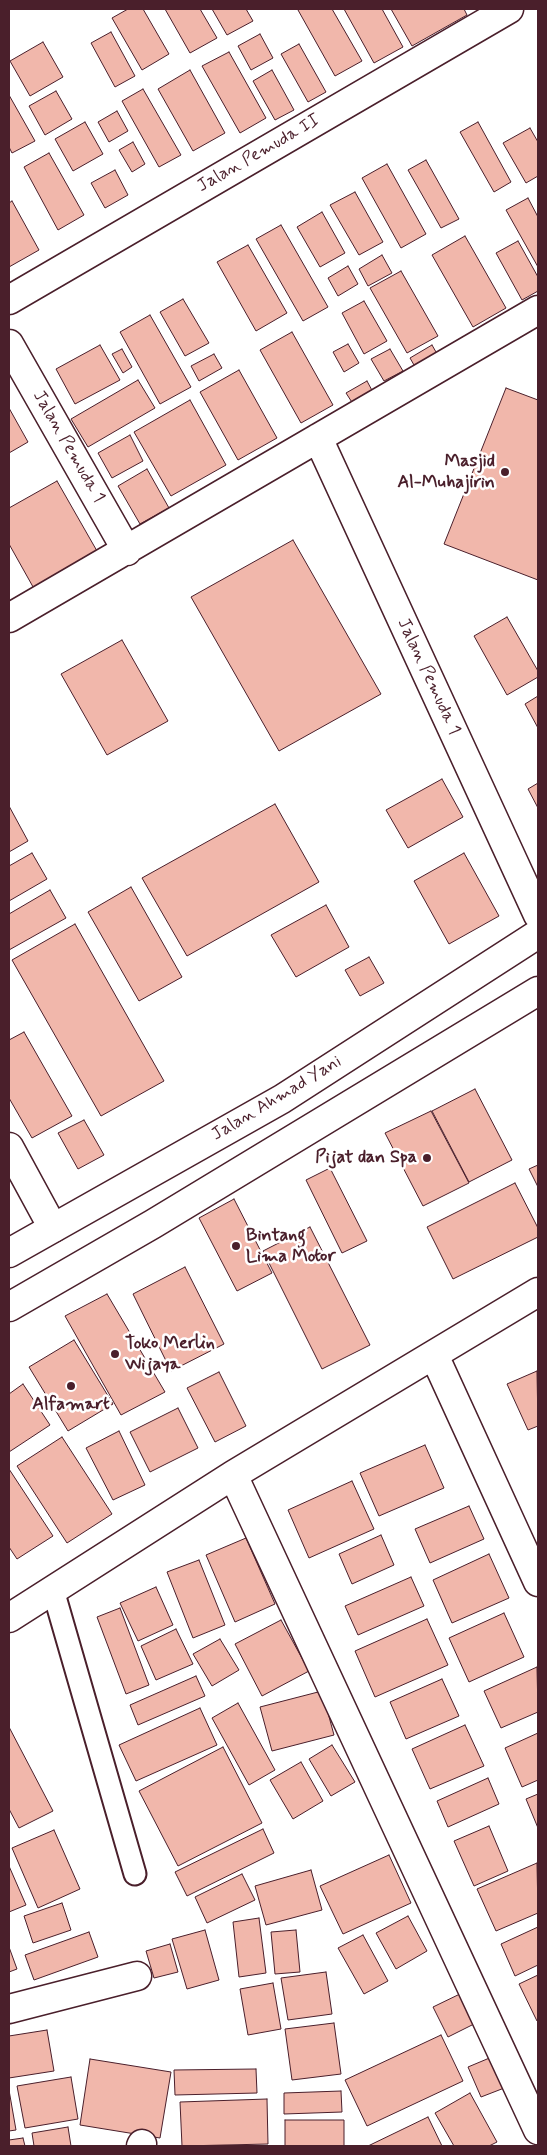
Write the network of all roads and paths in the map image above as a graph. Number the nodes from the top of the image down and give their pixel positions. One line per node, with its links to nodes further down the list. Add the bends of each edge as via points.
1 (509, 9): 2 (street, Jalan Pemuda II)
2 (9, 300)
3 (538, 310): 5 (street)
4 (9, 344): 6 (street, Jalan Pemuda 1)
5 (318, 438): 6 (street); 8 (street, Jalan Pemuda 1)
6 (127, 551): 7 (street)
7 (9, 618)
8 (538, 915)
9 (538, 934): 12 (street, Jalan Ahmad Yani, via 282,1099)
10 (538, 991): 15 (street, via 153,1224)
11 (9, 1147): 12 (street)
12 (53, 1228): 13 (street, Jalan Ahmad Yani)
13 (9, 1253)
14 (538, 1292): 16 (street)
15 (9, 1307)
16 (434, 1355): 17 (street); 18 (street)
17 (233, 1474): 19 (street); 24 (street)
18 (538, 1582)
19 (53, 1590): 20 (street); 21 (lane)
20 (9, 1618)
21 (135, 1874)
22 (137, 1976): 23 (street)
23 (9, 2009)
24 (538, 2130)

